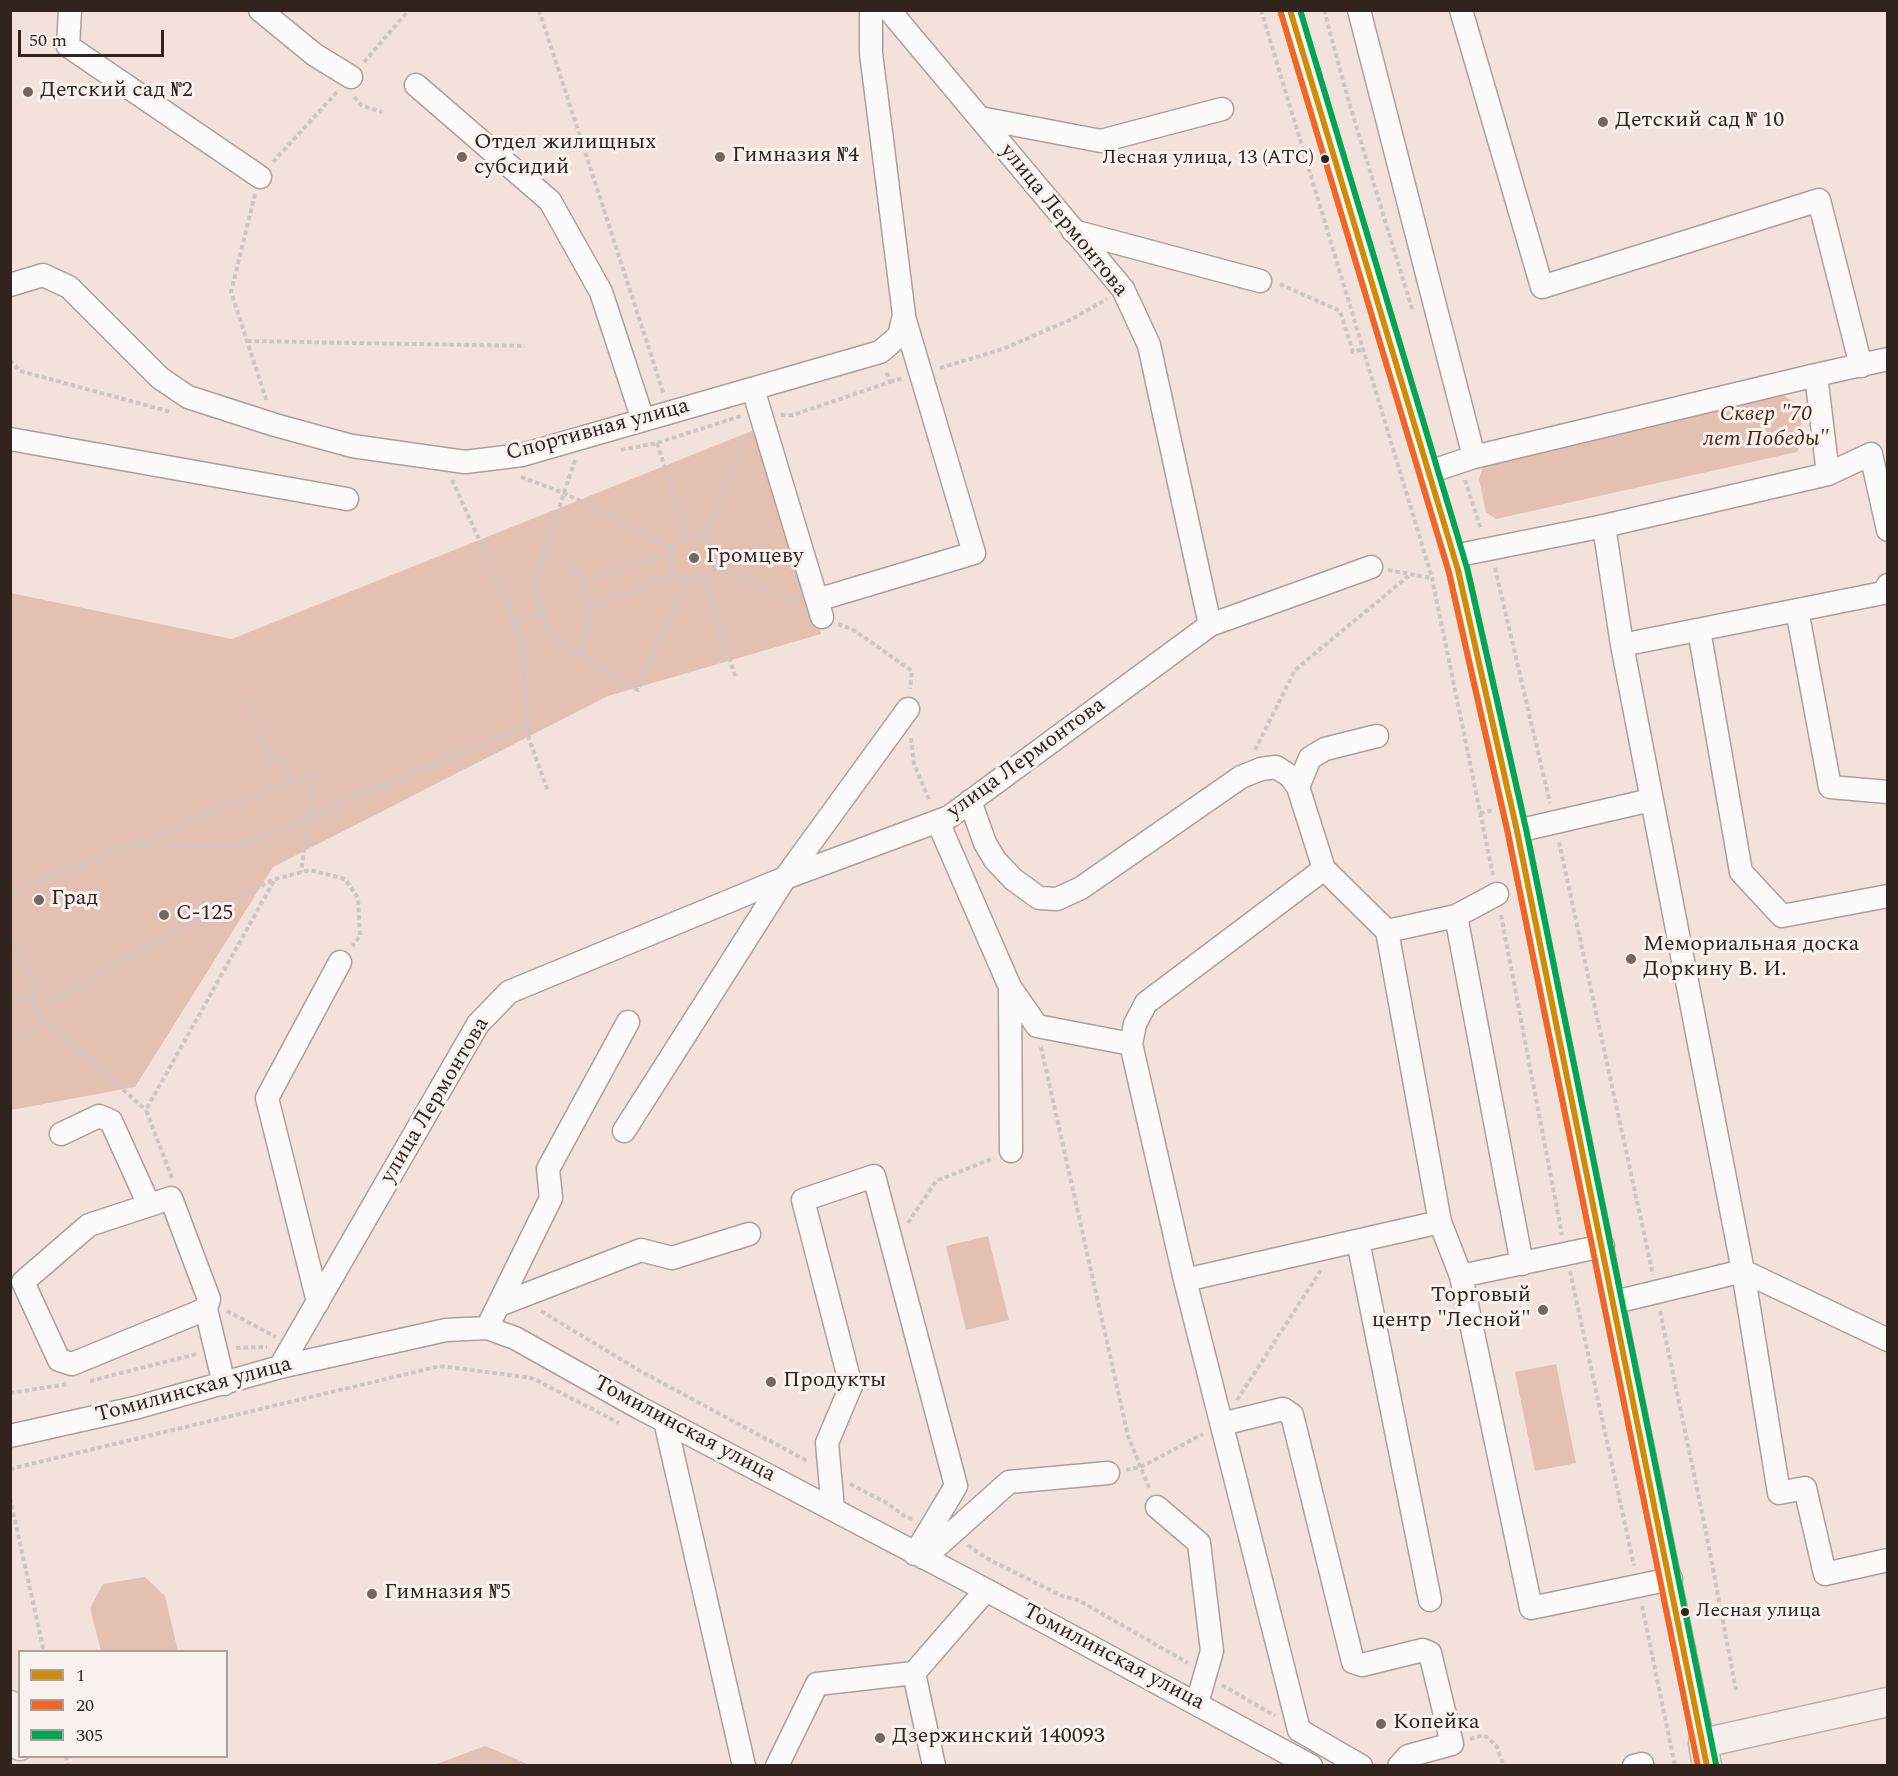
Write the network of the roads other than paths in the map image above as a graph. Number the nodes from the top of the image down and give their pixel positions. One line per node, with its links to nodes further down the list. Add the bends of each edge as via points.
1 (70, 10): 12 (street, via 69,46)
2 (260, 10): 8 (street)
3 (871, 10): 16 (street, via 871,53)
4 (890, 10): 11 (street, улица Лермонтова)
5 (1290, 10): 25 (street)
6 (1461, 10): 18 (street, via 1542,287 1819,200)
7 (1360, 11): 24 (street)
8 (347, 81)
9 (416, 85): 21 (street, via 550,201 601,292)
10 (1222, 109): 11 (street, via 1101,141)
11 (980, 118): 13 (street, улица Лермонтова)
12 (260, 177)
13 (1073, 231): 14 (street); 34 (street, улица Лермонтова, via 1123,289 1149,345)
14 (1260, 281)
15 (10, 285): 21 (street, Спортивная улица, via 43,275 69,287 160,378 188,397 352,446 465,462 522,455)
16 (904, 315): 20 (street, Спортивная улица, via 899,336 880,352); 20 (street, via 974,553 819,609)
17 (1887, 359): 18 (street)
18 (1861, 366): 19 (street)
19 (1816, 375): 24 (street); 26 (street)
20 (753, 389): 21 (street, Спортивная улица)
21 (643, 420)
22 (10, 439): 27 (street)
23 (1879, 453): 26 (street); 29 (street)
24 (1474, 457): 25 (street)
25 (1429, 472): 30 (street)
26 (1828, 474): 28 (street)
27 (347, 498)
28 (1604, 526): 30 (street); 36 (street)
29 (1887, 530)
30 (1454, 556): 44 (street)
31 (1371, 567): 34 (street)
32 (1887, 585): 33 (street, via 1883,593)
33 (1797, 610): 35 (street); 40 (street, via 1830,787)
34 (1210, 625): 42 (street, улица Лермонтова)
35 (1699, 630): 36 (street); 48 (street, via 1741,872 1782,916)
36 (1622, 645): 41 (street)
37 (908, 709): 46 (street)
38 (1377, 736): 39 (street, via 1325,749 1310,758)
39 (1298, 787): 42 (street, via 1276,767 1241,777 1081,888 1057,899 1040,898 995,860); 45 (street)
40 (1887, 792)
41 (1651, 800): 44 (street, via 1552,811); 64 (street)
42 (970, 801): 43 (street, улица Лермонтова)
43 (938, 822): 46 (street, улица Лермонтова); 52 (street)
44 (1517, 831): 62 (street)
45 (1324, 869): 50 (street); 54 (street, via 1146,1003 1135,1024)
46 (785, 878): 55 (street); 68 (street, улица Лермонтова, via 509,992 478,1024)
47 (1497, 894): 49 (street)
48 (1887, 896)
49 (1456, 916): 50 (street); 63 (street)
50 (1387, 931): 59 (street)
51 (340, 962): 68 (street, via 267,1098)
52 (1010, 987): 54 (street, via 1037,1026); 57 (street)
53 (628, 1022): 67 (street, via 548,1169 551,1198)
54 (1131, 1044): 66 (street)
55 (624, 1131)
56 (61, 1134): 58 (street, via 99,1116 111,1121)
57 (1011, 1151)
58 (149, 1205): 70 (street, via 171,1198); 70 (street, via 88,1225 23,1282 58,1360 72,1364)
59 (1440, 1222): 61 (street); 65 (street)
60 (749, 1234): 67 (street, via 672,1258 641,1250)
61 (1347, 1243): 66 (street); 86 (street)
62 (1603, 1246): 63 (street); 69 (street)
63 (1522, 1264): 65 (street)
64 (1743, 1271): 69 (street); 72 (street); 83 (street, via 1779,1494 1805,1488 1825,1574)
65 (1461, 1276): 84 (street, via 1531,1608)
66 (1185, 1280): 76 (street)
67 (509, 1301): 71 (street)
68 (318, 1302): 73 (street, улица Лермонтова)
69 (1615, 1302): 84 (street)
70 (212, 1308): 74 (street, via 214,1350)
71 (487, 1328): 73 (street, Томилинская улица, via 446,1330); 75 (street, Томилинская улица, via 516,1338)
72 (1887, 1340)
73 (280, 1367): 74 (street, Томилинская улица)
74 (224, 1384): 77 (street, Томилинская улица)
75 (665, 1421): 80 (street, Томилинская улица); 93 (street)
76 (1222, 1424): 97 (street, via 1299,1730); 98 (street, via 1283,1409 1292,1415 1353,1662 1362,1665 1423,1650 1430,1653 1452,1744 1408,1756)
77 (10, 1436)
78 (1108, 1473): 81 (street, via 1009,1482)
79 (1158, 1507): 89 (street, via 1199,1543 1212,1651)
80 (833, 1509): 81 (street, via 827,1443 851,1386 803,1200 874,1176 956,1486); 82 (street, Томилинская улица)
81 (942, 1528): 82 (street)
82 (919, 1556): 85 (street, Томилинская улица)
83 (1887, 1560)
84 (1671, 1579): 92 (street)
85 (986, 1590): 87 (street); 89 (street, Томилинская улица)
86 (1430, 1600)
87 (914, 1672): 94 (street, via 817,1684); 95 (street)
88 (1887, 1702): 92 (main road)
89 (1197, 1703): 96 (street, Томилинская улица)
90 (10, 1705): 91 (main road)
91 (18, 1738)
92 (1705, 1754)
93 (744, 1766)
94 (777, 1766)
95 (934, 1766)
96 (1311, 1766)
97 (1361, 1766)
98 (1399, 1766)

